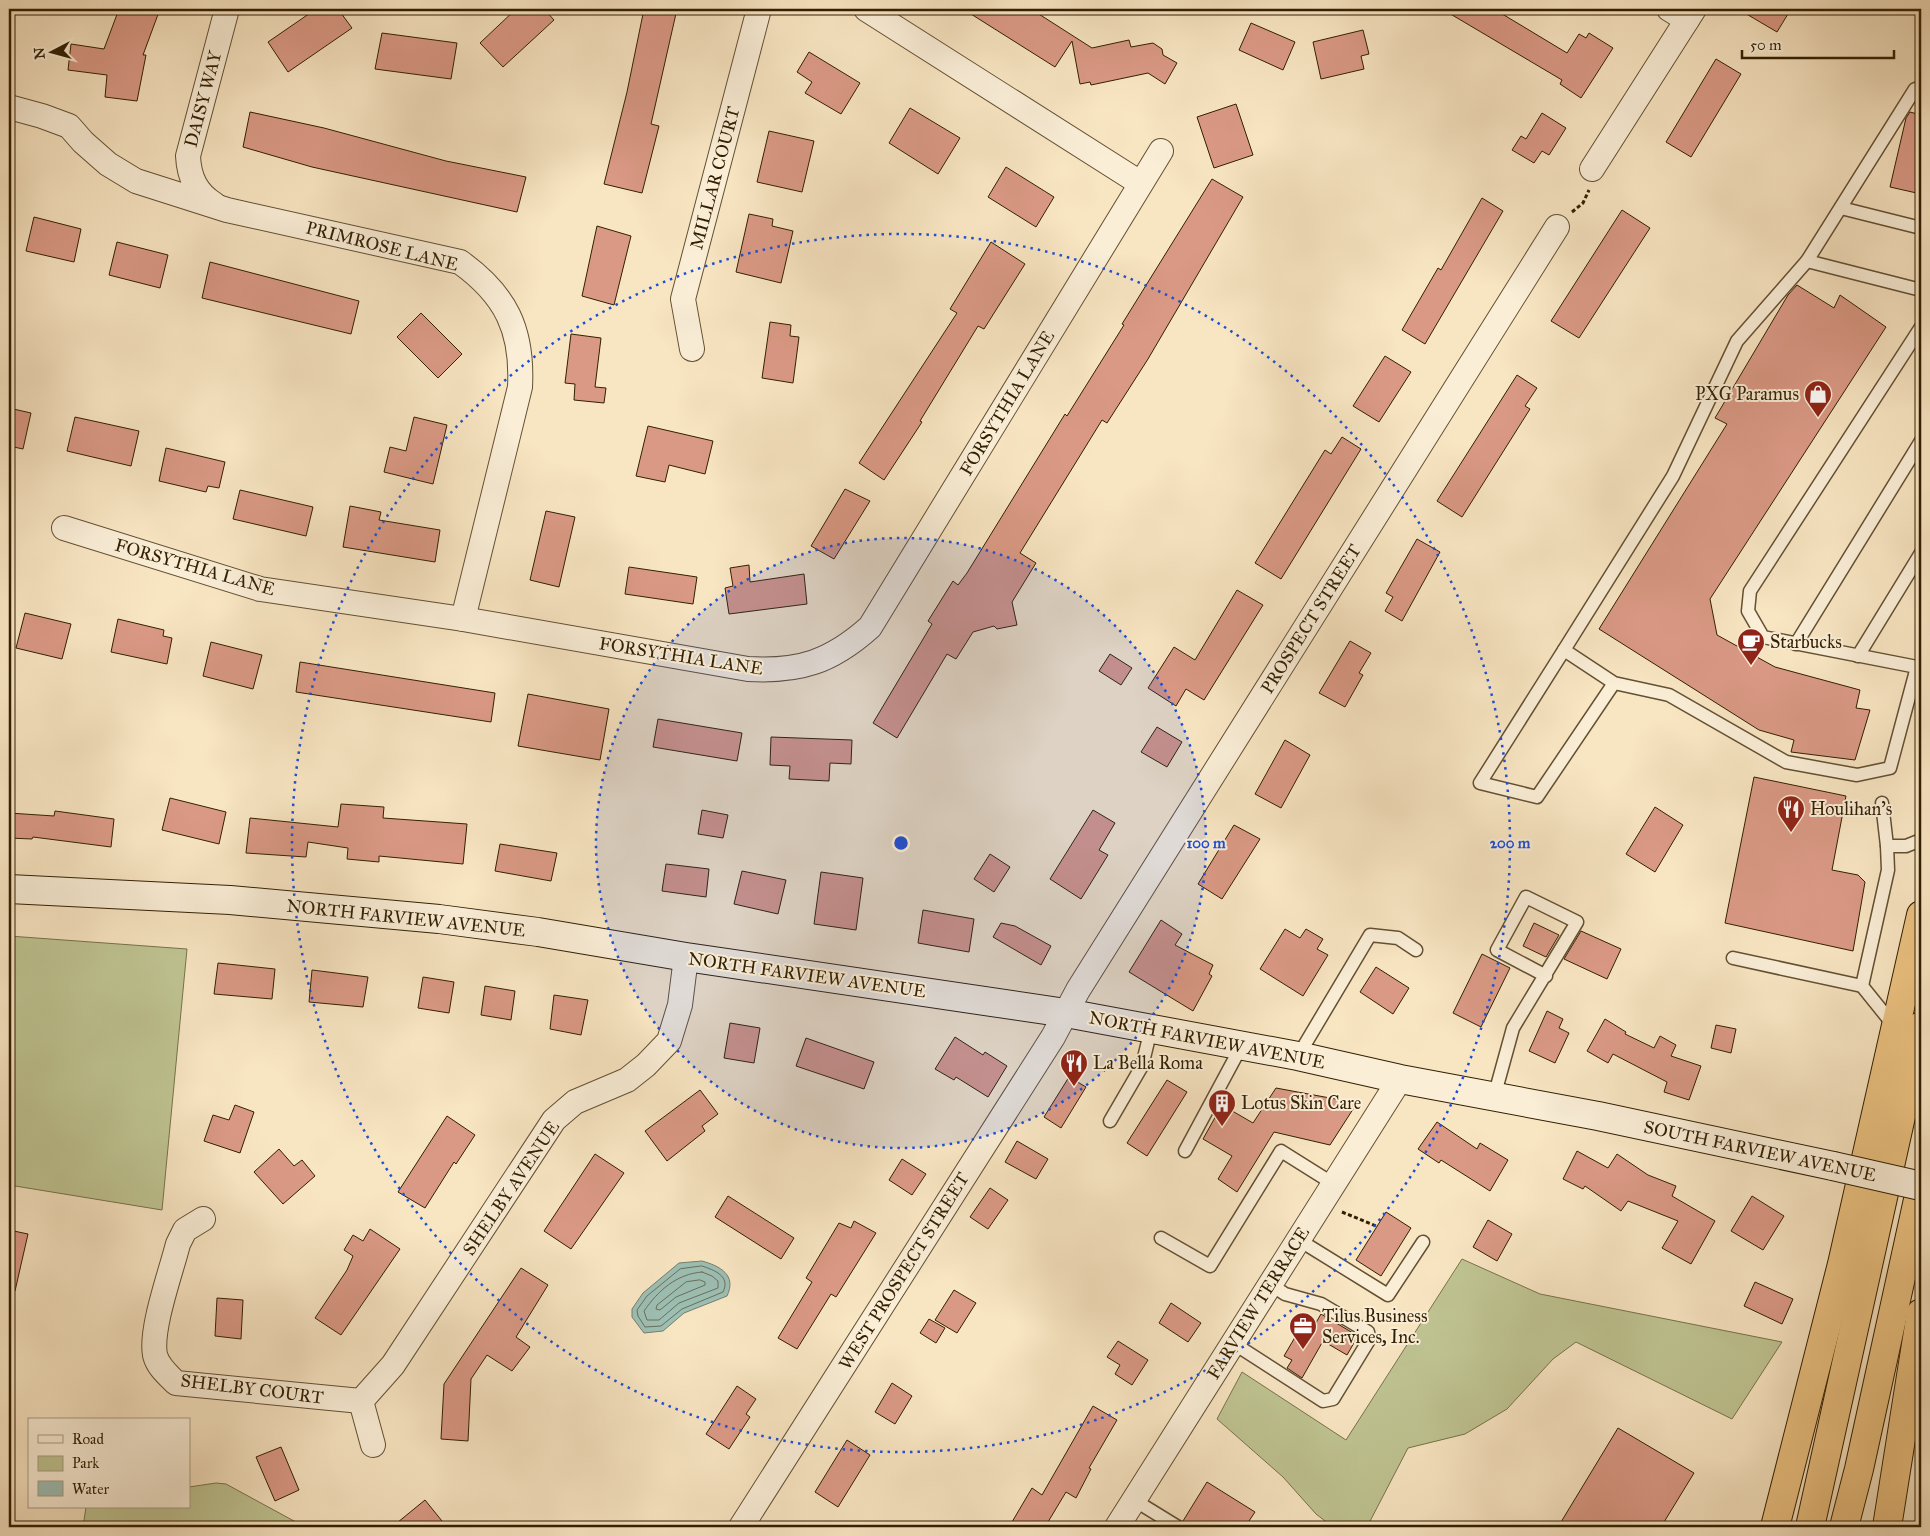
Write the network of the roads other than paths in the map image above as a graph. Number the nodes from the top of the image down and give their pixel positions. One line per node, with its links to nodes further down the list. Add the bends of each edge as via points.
1 (227, 9): 10 (street, DAISY WAY, via 188,156 195,186 205,199)
2 (759, 9): 17 (street, MILLAR COURT, via 683,299)
3 (866, 9): 9 (street)
4 (1684, 13): 8 (street)
5 (1919, 86): 11 (lane)
6 (9, 107): 10 (street, PRIMROSE LANE, via 69,126 108,164 136,181)
7 (1161, 151): 9 (street, FORSYTHIA LANE)
8 (1592, 169)
9 (1140, 183): 22 (street, FORSYTHIA LANE, via 870,627 850,645 826,659 774,671)
10 (220, 208): 22 (street, PRIMROSE LANE, via 460,262 480,276 509,314 522,362 520,386)
11 (1841, 208): 13 (lane); 14 (lane)
12 (1557, 227): 38 (street, PROSPECT STREET, via 1083,981)
13 (1921, 228)
14 (1807, 261): 15 (lane); 24 (lane, via 1737,341 1673,476)
15 (1921, 290)
16 (1921, 327): 23 (lane, via 1750,591 1748,611 1763,637)
17 (692, 349)
18 (1921, 441): 19 (lane)
19 (1916, 460): 23 (lane)
20 (64, 528): 22 (street, FORSYTHIA LANE, via 260,588)
21 (1921, 553): 25 (lane)
22 (463, 619)
23 (1796, 644): 25 (lane)
24 (1564, 650): 27 (lane); 27 (lane, via 1480,783 1537,797)
25 (1858, 656): 26 (lane)
26 (1920, 668): 27 (lane, via 1890,768 1857,774 1786,762 1669,694)
27 (1614, 683)
28 (1882, 803): 30 (lane)
29 (1921, 840): 30 (lane, via 1906,846)
30 (1887, 846): 37 (lane, via 1888,870)
31 (9, 889): 34 (street, NORTH FARVIEW AVENUE, via 230,900 439,919 538,932)
32 (1921, 916): 39 (highway)
33 (1416, 950): 42 (lane, via 1398,938 1370,935)
34 (686, 958): 38 (street, NORTH FARVIEW AVENUE); 57 (street, SHELBY AVENUE, via 680,1005 669,1041 627,1080 574,1102 554,1120 393,1365)
35 (1733, 958): 37 (lane)
36 (1546, 976): 36 (lane, via 1577,922 1526,897 1497,950); 44 (lane, via 1513,1028)
37 (1862, 986): 39 (lane)
38 (1066, 1013): 40 (street, NORTH FARVIEW AVENUE); 63 (street, WEST PROSPECT STREET)
39 (1908, 1026): 60 (highway); 68 (highway)
40 (1151, 1028): 41 (street, NORTH FARVIEW AVENUE); 46 (lane, via 1142,1066)
41 (1242, 1045): 42 (street, NORTH FARVIEW AVENUE); 47 (lane)
42 (1298, 1056): 43 (street, NORTH FARVIEW AVENUE)
43 (1400, 1079): 44 (street, NORTH FARVIEW AVENUE); 48 (street, FARVIEW TERRACE)
44 (1494, 1097): 45 (street, NORTH FARVIEW AVENUE)
45 (1598, 1116): 49 (street, SOUTH FARVIEW AVENUE, bridge)
46 (1110, 1121)
47 (1185, 1151)
48 (1332, 1183): 51 (lane, via 1281,1151 1210,1266); 52 (street, FARVIEW TERRACE)
49 (1921, 1186): 59 (highway)
50 (203, 1219): 57 (street, SHELBY COURT, via 185,1230 178,1244 155,1338 155,1356 162,1369 176,1383)
51 (1161, 1238)
52 (1299, 1240): 53 (lane, via 1388,1294); 54 (street, FARVIEW TERRACE)
53 (1423, 1242)
54 (1270, 1284): 56 (street, FARVIEW TERRACE); 56 (lane, via 1285,1294 1321,1304 1368,1332 1369,1340 1333,1399 1323,1401)
55 (1921, 1314): 61 (highway)
56 (1233, 1343): 62 (street, FARVIEW TERRACE)
57 (361, 1401): 58 (street)
58 (373, 1445)
59 (1859, 1469): 69 (highway); 70 (highway)
60 (1789, 1471): 66 (highway); 67 (highway)
61 (1892, 1485): 71 (highway); 72 (highway)
62 (1134, 1500): 64 (street, FARVIEW TERRACE); 65 (lane)
63 (741, 1527)
64 (1117, 1527)
65 (1178, 1527)
66 (1763, 1527)
67 (1775, 1527)
68 (1810, 1527)
69 (1844, 1527)
70 (1852, 1527)
71 (1887, 1527)
72 (1891, 1527)

